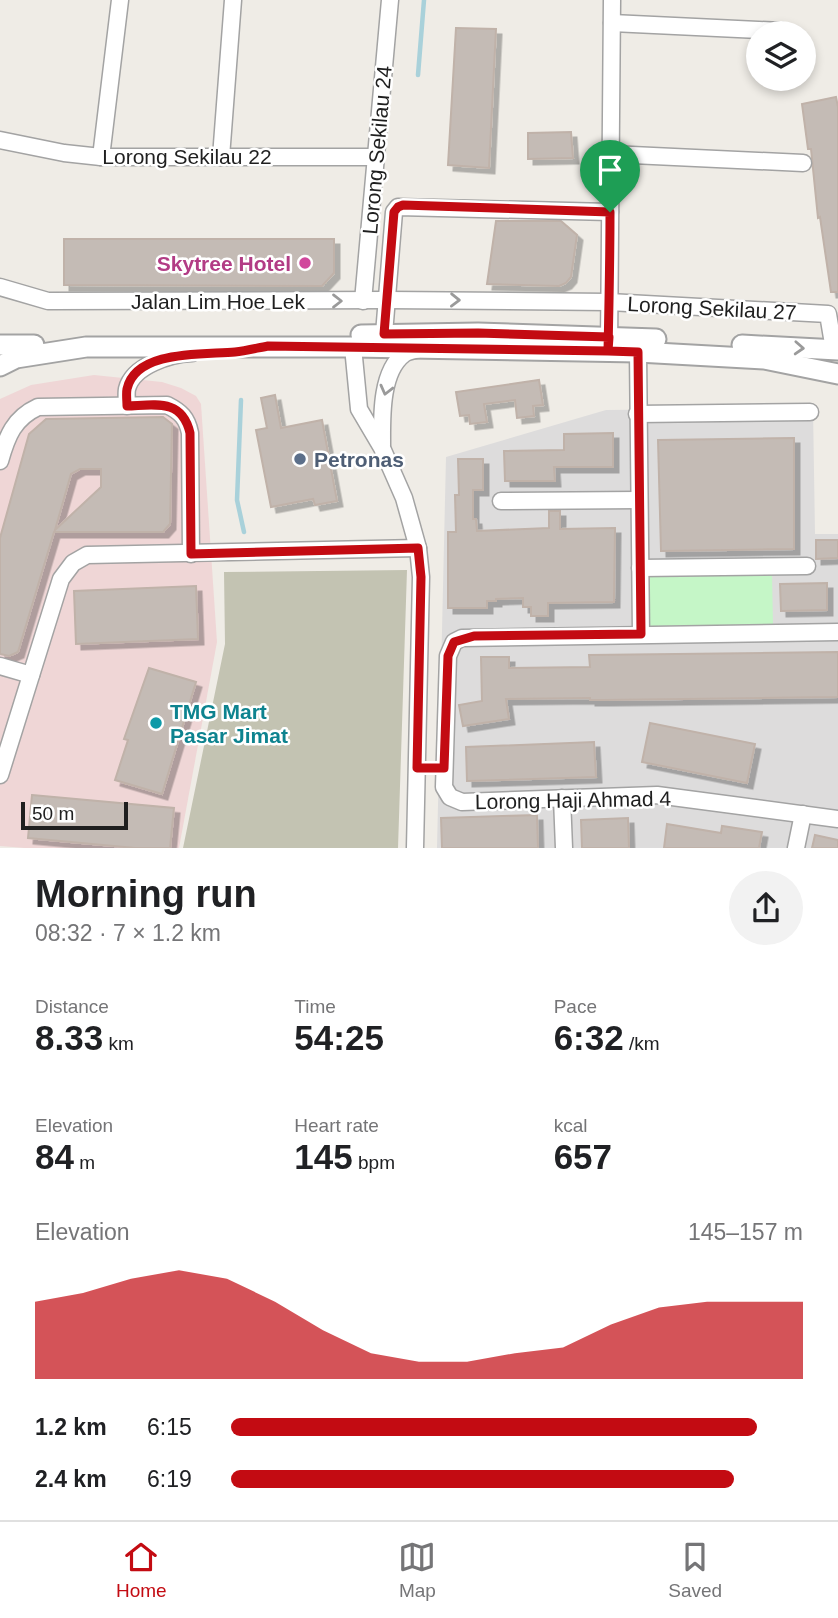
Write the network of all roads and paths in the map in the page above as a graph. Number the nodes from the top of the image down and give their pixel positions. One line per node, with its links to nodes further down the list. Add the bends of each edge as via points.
1 (120, 0): 9 (street)
2 (233, 0): 10 (street)
3 (390, 0): 11 (street, Lorong Sekilau 24)
4 (612, 0): 5 (street)
5 (612, 23): 6 (street); 8 (street)
6 (746, 29)
7 (0, 140): 9 (street, Lorong Sekilau 22)
8 (611, 154): 12 (street); 13 (street)
9 (101, 157): 10 (street, Lorong Sekilau 22)
10 (221, 157): 11 (street, Lorong Sekilau 22)
11 (376, 157): 16 (street, Lorong Sekilau 24)
12 (803, 163)
13 (610, 212): 15 (street, via 398,207); 17 (street)
14 (0, 287): 16 (street, Jalan Lim Hoe Lek, one-way to 16, via 48,301)
15 (387, 300): 16 (street, Jalan Lim Hoe Lek); 17 (street, Lorong Sekilau 27, one-way to 17); 18 (street)
16 (363, 301)
17 (609, 302): 19 (street); 25 (street, Lorong Sekilau 27, via 828,314)
18 (384, 334): 19 (street, via 478,333); 21 (street, via 72,339)
19 (609, 344): 24 (street); 25 (street, one-way to 25); 26 (street)
20 (0, 345): 21 (street)
21 (20, 346): 28 (street)
22 (268, 346): 23 (street); 27 (street, via 86,347); 32 (street, via 187,353 150,365 134,376 127,388)
23 (353, 347): 24 (street); 35 (street, via 359,410)
24 (421, 349): 35 (street, one-way to 35, via 405,353 386,386)
25 (836, 350)
26 (638, 352): 30 (street, via 764,359); 34 (street)
27 (41, 353): 29 (street); 31 (street)
28 (0, 354)
29 (0, 366)
30 (838, 374)
31 (0, 376)
32 (127, 406): 36 (street, via 38,407 15,423); 40 (street, via 167,405 188,423)
33 (810, 412): 34 (street)
34 (637, 414): 37 (street)
35 (382, 448): 39 (street, via 404,498)
36 (0, 461)
37 (639, 500): 38 (street); 42 (street)
38 (501, 501)
39 (418, 548): 40 (street); 47 (street)
40 (191, 554): 46 (street, via 87,555 73,563 61,579)
41 (807, 566): 42 (street)
42 (640, 568): 44 (street)
43 (838, 632): 44 (street)
44 (641, 634): 48 (street, Lorong Haji Ahmad 4, via 474,636 454,642 448,656)
45 (0, 666): 46 (street)
46 (32, 675): 49 (street)
47 (417, 768): 48 (street); 53 (street)
48 (444, 768): 50 (street, Lorong Haji Ahmad 4, via 446,793 456,800)
49 (0, 775)
50 (562, 798): 51 (street, Lorong Haji Ahmad 4, via 657,795); 54 (street)
51 (803, 814): 52 (street, Lorong Haji Ahmad 4); 55 (street)
52 (838, 819)
53 (415, 848)
54 (564, 848)
55 (796, 848)

